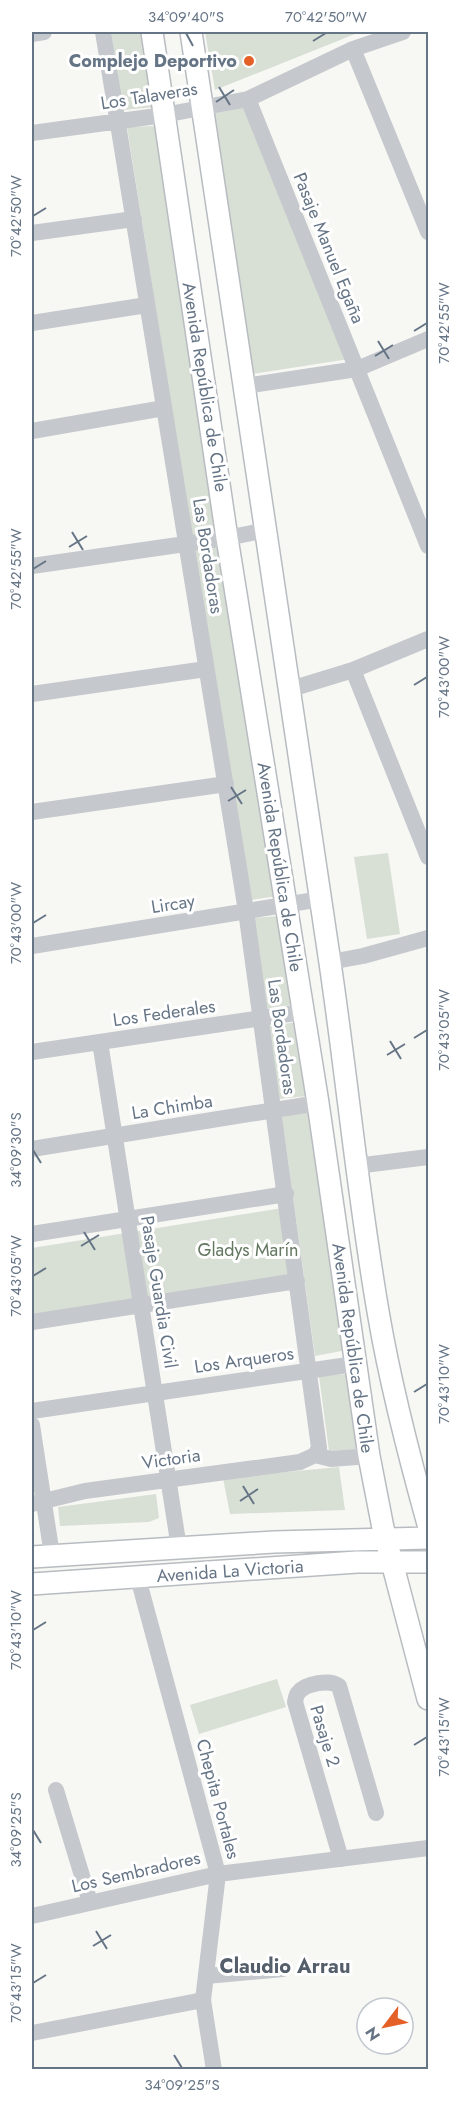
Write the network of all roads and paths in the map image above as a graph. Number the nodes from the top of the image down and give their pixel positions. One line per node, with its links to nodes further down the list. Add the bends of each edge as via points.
1 (44, 32): 6 (street)
2 (103, 32): 11 (street, Las Bordadoras)
3 (152, 32): 10 (main road, Avenida República de Chile)
4 (191, 32): 9 (main road, Avenida República de Chile)
5 (403, 32): 7 (street, Los Talaveras)
6 (32, 34)
7 (353, 50): 8 (street, Los Talaveras); 14 (street)
8 (248, 99): 9 (street, Los Talaveras); 19 (street, Pasaje Manuel Egaña)
9 (202, 108): 10 (street, Los Talaveras); 20 (main road, Avenida República de Chile)
10 (164, 115): 11 (street, Los Talaveras); 24 (main road, Avenida República de Chile)
11 (118, 121): 12 (street, Los Talaveras); 13 (street, Las Bordadoras)
12 (32, 133)
13 (134, 219): 15 (street); 16 (street, Las Bordadoras)
14 (429, 232)
15 (32, 233)
16 (147, 305): 17 (street); 21 (street, Las Bordadoras)
17 (32, 323)
18 (429, 339): 19 (street)
19 (357, 369): 20 (street); 26 (street, Pasaje Manuel Egaña)
20 (245, 386): 23 (main road, Avenida República de Chile)
21 (164, 408): 22 (street); 25 (street, Las Bordadoras)
22 (32, 431)
23 (267, 530): 24 (street); 31 (main road, Avenida República de Chile)
24 (228, 538): 25 (street); 37 (main road, Avenida República de Chile)
25 (186, 543): 27 (street); 29 (street, Las Bordadoras)
26 (429, 546)
27 (32, 566)
28 (429, 639): 30 (street)
29 (206, 669): 32 (street); 33 (street, Las Bordadoras)
30 (353, 670): 31 (street); 35 (street)
31 (291, 689): 36 (main road, Avenida República de Chile)
32 (32, 694)
33 (226, 784): 34 (street); 38 (street, Las Bordadoras)
34 (32, 812)
35 (429, 857)
36 (321, 899): 37 (street, Lircay); 41 (main road, Avenida República de Chile)
37 (286, 905): 38 (street, Lircay); 42 (main road, Avenida República de Chile)
38 (246, 911): 40 (street, Lircay); 43 (street, Las Bordadoras)
39 (429, 938): 41 (street)
40 (32, 946)
41 (330, 962): 51 (main road, Avenida República de Chile)
42 (302, 1012): 43 (street, Los Federales); 46 (main road, Avenida República de Chile)
43 (260, 1020): 44 (street, Los Federales); 47 (street, Las Bordadoras)
44 (100, 1042): 45 (street, Los Federales); 48 (street, Pasaje Guardia Civil)
45 (32, 1052)
46 (318, 1103): 47 (street, La Chimba); 58 (main road, Avenida República de Chile)
47 (273, 1110): 48 (street, La Chimba); 52 (street, Las Bordadoras)
48 (115, 1136): 49 (street, La Chimba); 53 (street, Pasaje Guardia Civil)
49 (32, 1149)
50 (429, 1158): 51 (street)
51 (356, 1166): 67 (main road, Avenida República de Chile, via 379,1319)
52 (286, 1194): 53 (street); 55 (street, Las Bordadoras)
53 (128, 1220): 54 (street); 56 (street, Pasaje Guardia Civil)
54 (32, 1234)
55 (297, 1281): 56 (street); 59 (street, Las Bordadoras)
56 (141, 1305): 57 (street); 60 (street, Pasaje Guardia Civil)
57 (32, 1322)
58 (356, 1364): 59 (street, Los Arqueros); 64 (main road, Avenida República de Chile)
59 (309, 1371): 60 (street, Los Arqueros); 63 (street, Las Bordadoras, via 319,1448)
60 (155, 1393): 61 (street, Los Arqueros); 65 (street, Pasaje Guardia Civil)
61 (32, 1411)
62 (32, 1425): 66 (street)
63 (315, 1455): 64 (street, via 331,1459); 65 (street, Victoria, via 300,1462)
64 (369, 1455): 69 (main road, Avenida República de Chile)
65 (169, 1479): 66 (street, Victoria, via 85,1491); 70 (street, Pasaje Guardia Civil)
66 (37, 1503): 71 (street)
67 (429, 1524)
68 (429, 1538): 69 (main road, Avenida La Victoria)
69 (386, 1539): 70 (main road, Avenida La Victoria); 72 (main road, Avenida República de Chile)
70 (179, 1548): 71 (main road, Avenida La Victoria)
71 (42, 1556)
72 (393, 1562): 73 (main road, Avenida La Victoria); 74 (main road, Avenida La Victoria); 76 (main road, Avenida República de Chile)
73 (429, 1562)
74 (138, 1578): 75 (main road, Avenida La Victoria); 81 (street, Chepita Portales)
75 (32, 1584)
76 (429, 1699)
77 (56, 1790): 82 (street)
78 (376, 1813): 80 (street, Pasaje 2, via 339,1686 330,1682 304,1687 295,1702)
79 (429, 1848): 80 (street, Los Sembradores)
80 (341, 1859): 81 (street, Los Sembradores)
81 (218, 1874): 82 (street, Los Sembradores); 85 (street, Chepita Portales)
82 (90, 1902): 83 (street, Los Sembradores)
83 (32, 1916)
84 (283, 1969): 85 (street)
85 (206, 1976): 86 (street, Chepita Portales)
86 (203, 2000): 87 (street); 88 (street, Chepita Portales)
87 (32, 2033)
88 (214, 2070)

